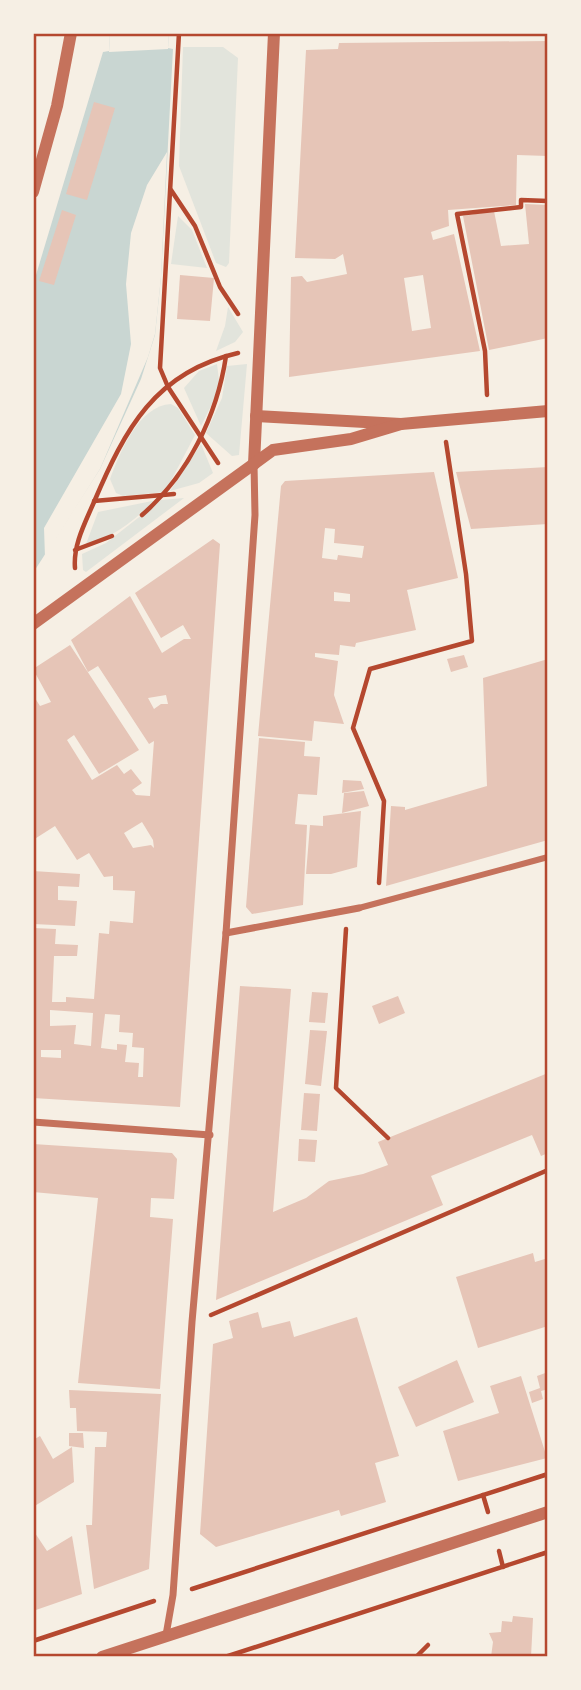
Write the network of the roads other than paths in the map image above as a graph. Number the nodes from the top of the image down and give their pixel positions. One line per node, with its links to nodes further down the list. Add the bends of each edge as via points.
1 (71, 33): 3 (street)
2 (274, 33): 5 (street)
3 (33, 192)
4 (548, 411): 6 (street)
5 (256, 416): 6 (street); 7 (street)
6 (401, 424): 7 (street, via 351,439 273,450)
7 (254, 464): 8 (street); 11 (street, via 255,514)
8 (33, 624)
9 (548, 857): 10 (street)
10 (359, 908): 11 (street)
11 (226, 933): 13 (street)
12 (33, 1122): 13 (street)
13 (211, 1135): 15 (street)
14 (548, 1512): 15 (street)
15 (166, 1635): 16 (street)
16 (102, 1657)

